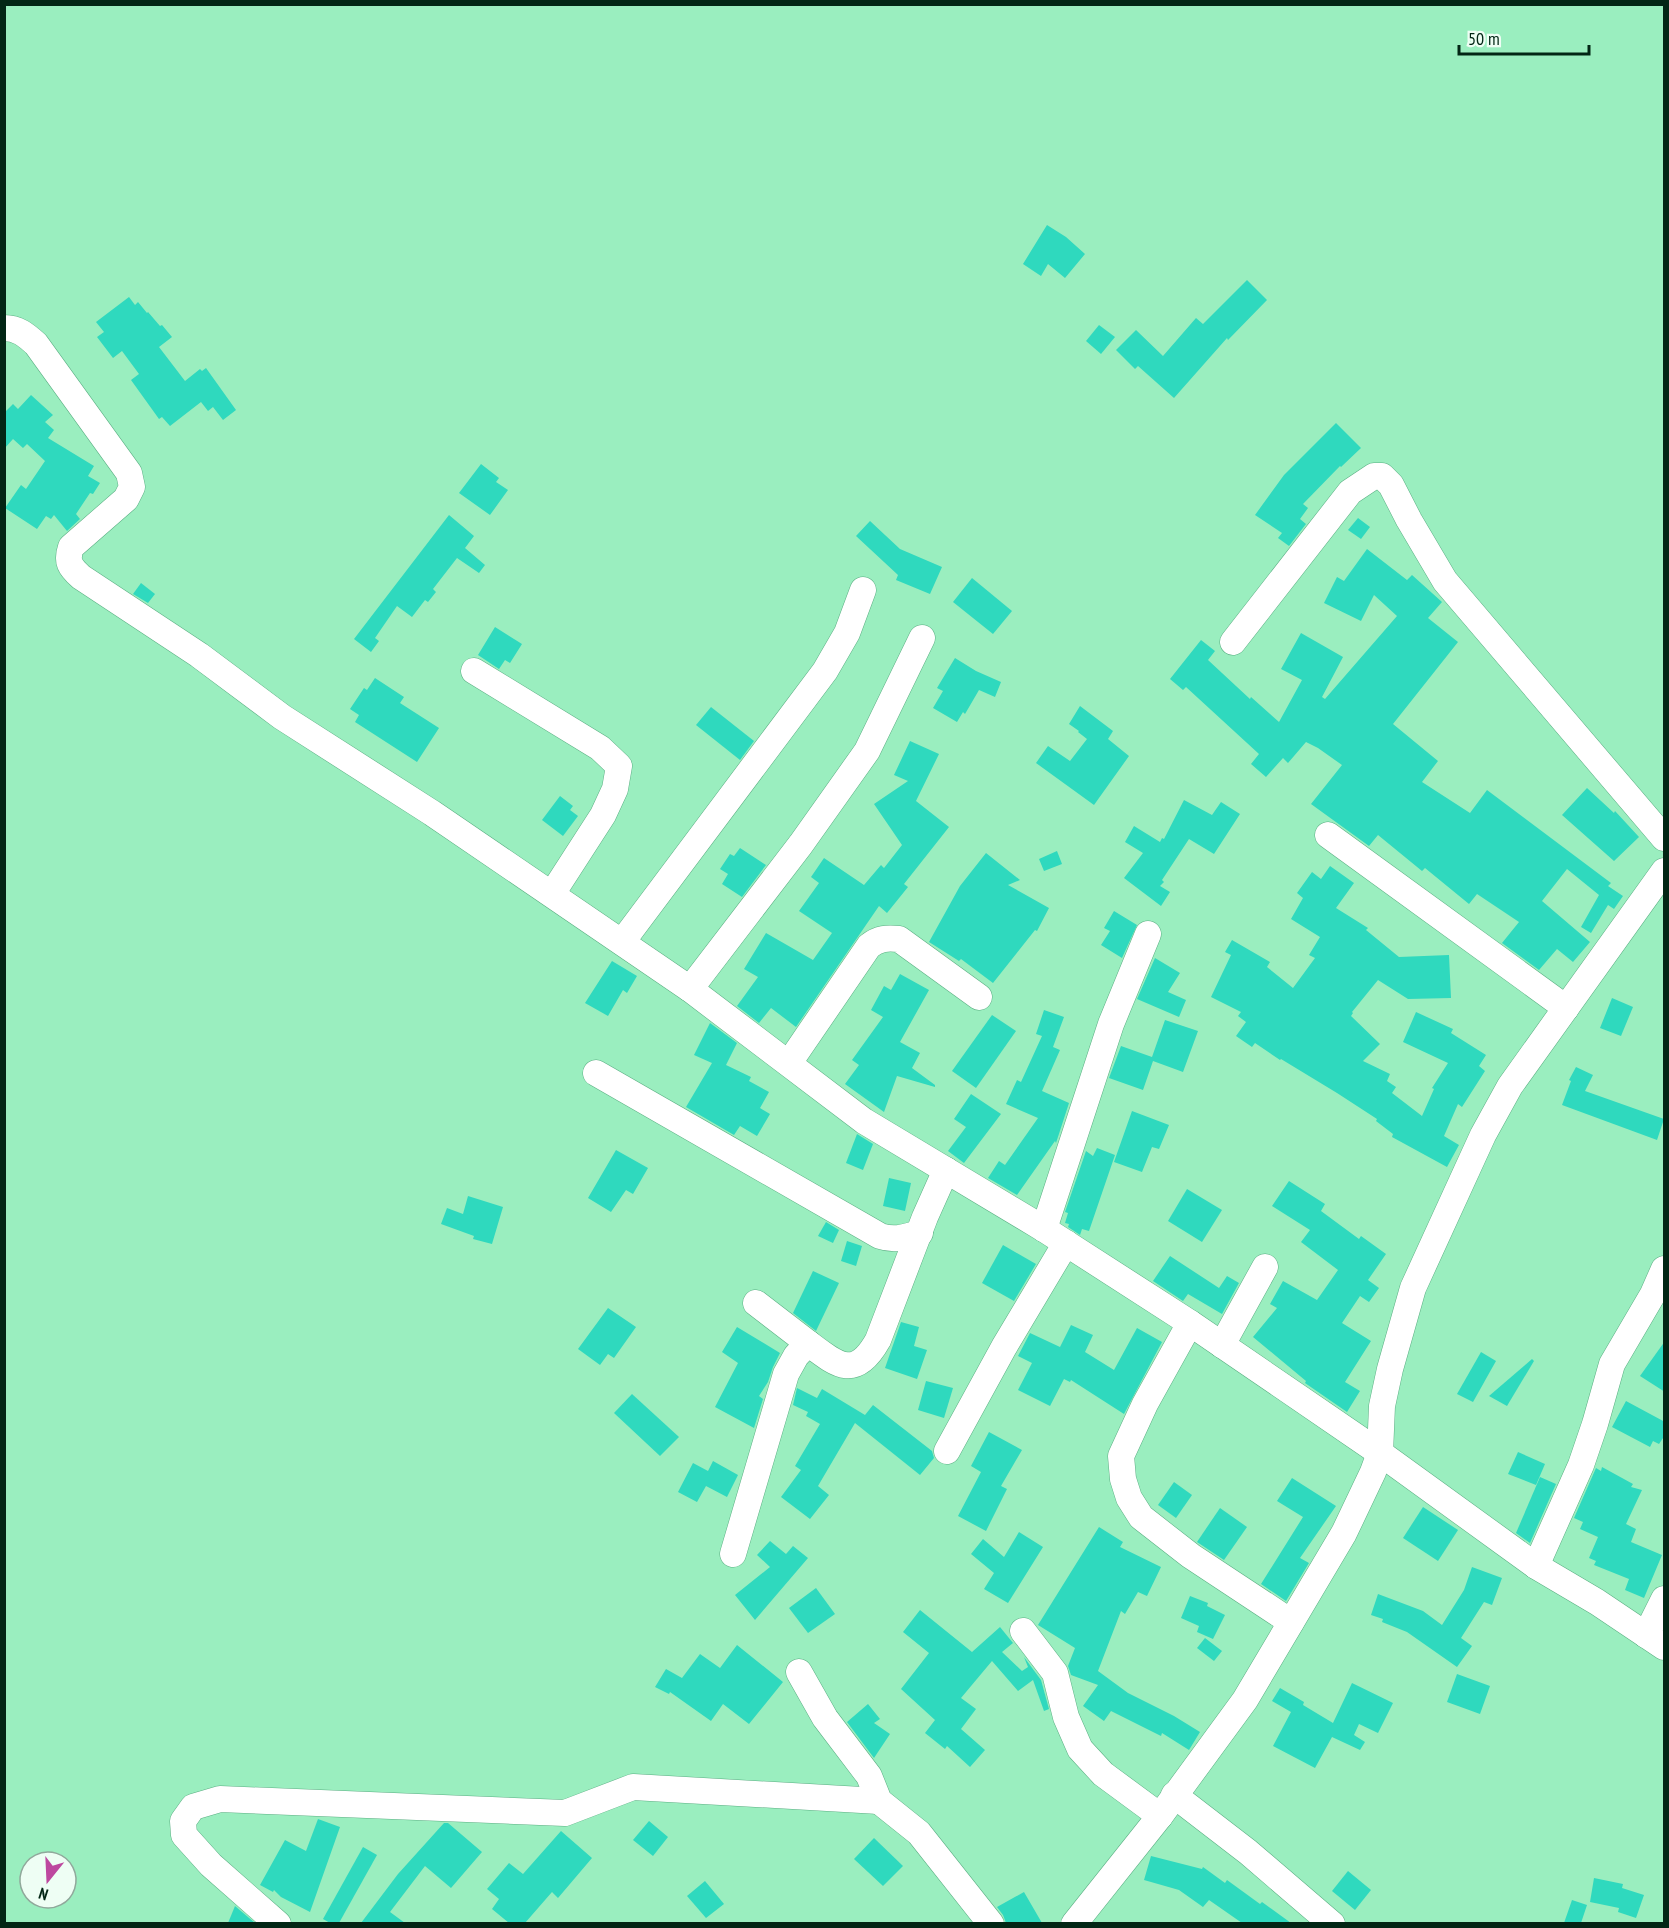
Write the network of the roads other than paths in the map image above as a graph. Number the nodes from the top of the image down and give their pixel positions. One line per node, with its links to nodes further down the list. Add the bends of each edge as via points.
1 (4, 328): 9 (street, via 25,334 36,344 129,473 132,487 126,499 71,547 68,557 72,568 282,717)
2 (863, 590): 11 (street, via 847,633 825,671)
3 (922, 638): 12 (street, via 867,751)
4 (1233, 642): 7 (street, via 1350,492 1374,476 1382,476 1391,485 1445,581)
5 (474, 671): 9 (street, via 600,748 619,766 615,789 603,815)
6 (1328, 835): 14 (street)
7 (1665, 838)
8 (1665, 871): 14 (street)
9 (552, 894): 11 (street)
10 (1148, 934): 18 (street, via 1111,1024)
11 (622, 942): 12 (street)
12 (690, 989): 15 (street)
13 (979, 997): 15 (street, via 899,939 875,941)
14 (1566, 1008): 28 (street, via 1510,1086 1413,1288 1382,1406)
15 (789, 1063): 17 (street, via 864,1121)
16 (596, 1072): 19 (street, via 880,1236 890,1240)
17 (946, 1170): 18 (street); 19 (street)
18 (1044, 1230): 20 (street)
19 (920, 1233): 25 (street, via 878,1340 863,1361 852,1365 835,1363)
20 (1066, 1243): 24 (street); 27 (street)
21 (1265, 1267): 26 (street)
22 (1665, 1269): 30 (street, via 1612,1364 1581,1466)
23 (756, 1303): 25 (street)
24 (1190, 1323): 26 (street); 32 (street, via 1121,1456 1122,1479 1141,1517 1191,1556)
25 (808, 1343): 29 (street, via 786,1374)
26 (1222, 1345): 28 (street)
27 (947, 1451)
28 (1380, 1453): 30 (street); 32 (street, via 1344,1533)
29 (733, 1554)
30 (1536, 1566): 34 (street)
31 (1665, 1599): 34 (street)
32 (1291, 1622): 36 (street, via 1245,1700)
33 (1023, 1631): 38 (street, via 1055,1673 1066,1717 1080,1749 1102,1774)
34 (1655, 1641)
35 (799, 1672): 37 (street, via 825,1718 869,1776)
36 (1174, 1795): 38 (street); 42 (street)
37 (879, 1801): 39 (street, via 633,1787 565,1813 220,1798 193,1807 183,1821 184,1835); 40 (street, via 919,1833)
38 (1160, 1816): 41 (street)
39 (278, 1923)
40 (991, 1923)
41 (1074, 1923)
42 (1332, 1923)

